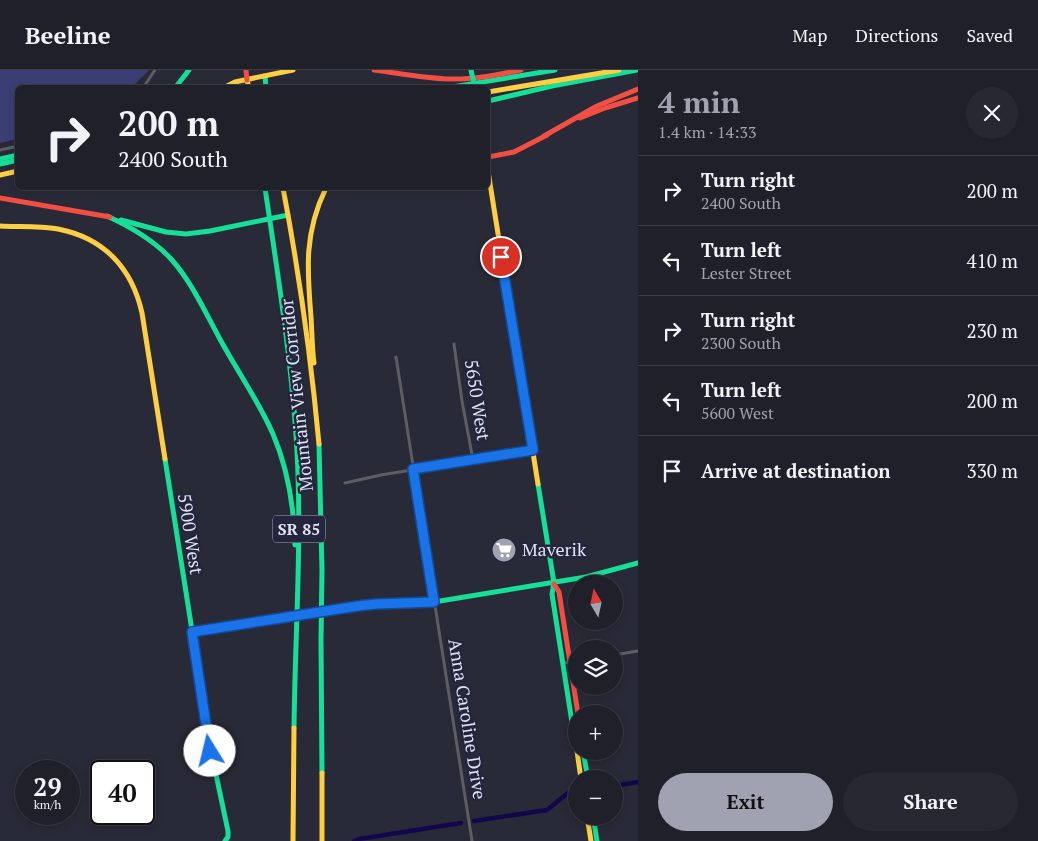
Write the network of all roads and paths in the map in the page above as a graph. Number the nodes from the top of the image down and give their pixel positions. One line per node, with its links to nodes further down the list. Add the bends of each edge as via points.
1 (155, 70): 15 (street)
2 (189, 70): 16 (main road)
3 (246, 70): 14 (main road)
4 (293, 70): 12 (main road)
5 (374, 70): 13 (main road)
6 (410, 70): 13 (main road)
7 (471, 70): 20 (main road, bridge)
8 (521, 70): 13 (main road, via 468,79)
9 (555, 70): 19 (main road)
10 (619, 70): 22 (main road)
11 (637, 70): 24 (main road)
12 (264, 73): 14 (main road)
13 (429, 77)
14 (247, 80): 17 (main road); 18 (main road)
15 (145, 85)
16 (177, 85)
17 (228, 85)
18 (248, 85)
19 (464, 85)
20 (474, 85)
21 (638, 89): 25 (main road, via 598,106)
22 (490, 92)
23 (638, 98): 25 (main road, via 596,111)
24 (490, 101)
25 (544, 136): 29 (main road, via 514,152)
26 (15, 147): 27 (street)
27 (0, 150)
28 (15, 156): 30 (main road)
29 (490, 157)
30 (0, 159)
31 (15, 161): 32 (main road)
32 (0, 164)
33 (15, 172): 34 (main road)
34 (0, 175)
35 (490, 182): 47 (main road)
36 (265, 190): 42 (main road, Mountain View Corridor / SR 85)
37 (283, 190): 40 (main road, Mountain View Corridor / SR 85)
38 (325, 190): 46 (main road, via 310,231 307,267)
39 (0, 198): 41 (main road)
40 (288, 215): 42 (main road); 46 (main road, Mountain View Corridor / SR 85, via 314,390)
41 (107, 216): 42 (main road, via 186,234); 52 (main road, via 148,238 178,267 268,425 292,497)
42 (270, 219): 52 (main road, Mountain View Corridor / SR 85, via 295,425 299,534)
43 (0, 226): 55 (main road, 5900 West, via 66,231 84,237 116,259 137,293)
44 (454, 344): 48 (street, 5650 West)
45 (396, 357): 49 (street, Anna Caroline Drive)
46 (319, 447): 66 (main road, Mountain View Corridor / SR 85)
47 (533, 450): 48 (street); 53 (main road)
48 (473, 460): 49 (street)
49 (413, 469): 50 (street); 54 (street, Anna Caroline Drive)
50 (345, 483)
51 (638, 563): 53 (main road)
52 (297, 582): 65 (main road, Mountain View Corridor / SR 85)
53 (554, 583): 54 (main road); 56 (main road, via 559,592); 60 (main road, via 552,594)
54 (434, 602): 55 (main road, bridge, via 376,604); 67 (street, Anna Caroline Drive)
55 (192, 632): 64 (main road, 5900 West, via 210,751 228,831)
56 (568, 649)
57 (638, 651): 58 (street)
58 (623, 654)
59 (568, 663): 60 (street)
60 (563, 664): 61 (main road)
61 (569, 705)
62 (588, 825): 68 (main road)
63 (594, 825): 69 (main road)
64 (226, 840)
65 (293, 841)
66 (322, 841)
67 (472, 841)
68 (591, 841)
69 (597, 841)

